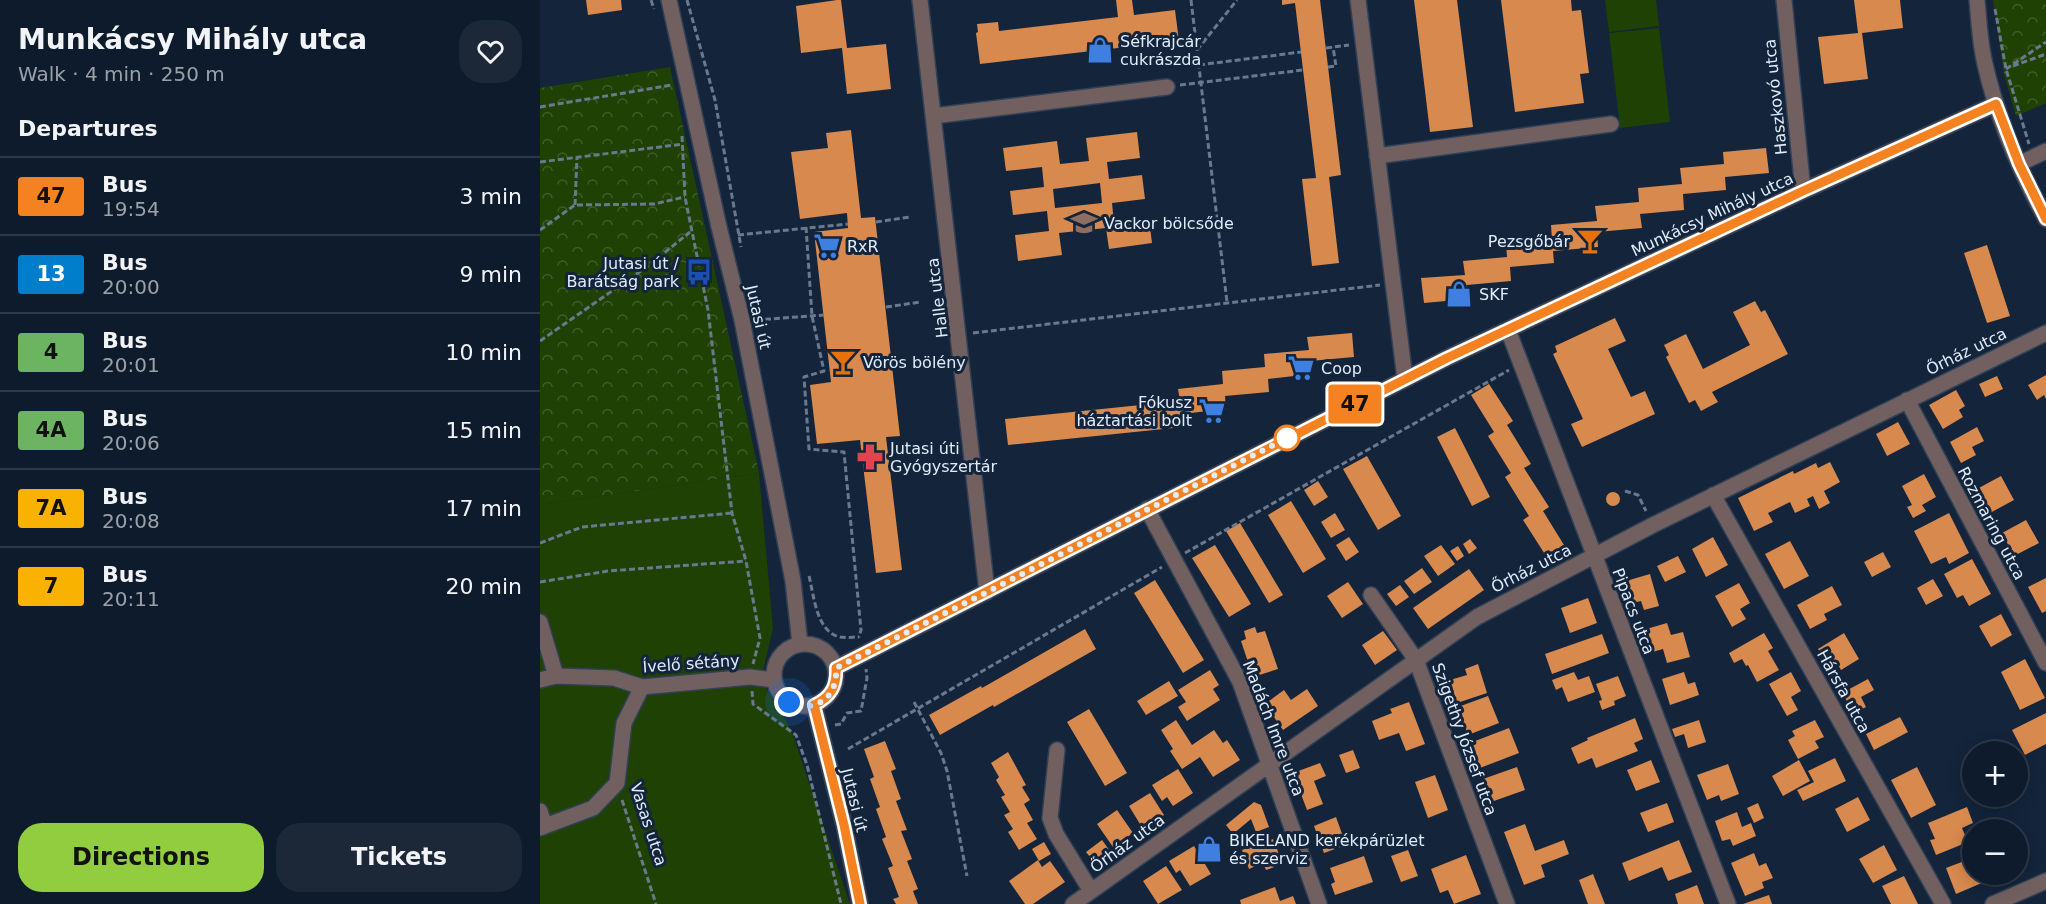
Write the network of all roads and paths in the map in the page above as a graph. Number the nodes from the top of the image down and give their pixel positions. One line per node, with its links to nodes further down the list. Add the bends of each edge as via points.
1 (669, 0): 42 (street, Jutasi út)
2 (920, 0): 25 (street, Halle utca)
3 (1191, 0): 13 (path)
4 (1236, 0): 13 (path)
5 (1358, 0): 10 (street)
6 (1784, 0): 32 (street, Haszkovó utca)
7 (1977, 0): 23 (street, via 1985,63)
8 (1994, 3): 18 (path)
9 (2046, 42): 18 (path)
10 (1363, 44): 11 (path); 28 (street)
11 (1333, 47): 12 (path); 17 (path, via 1336,66)
12 (1326, 48)
13 (1197, 50): 16 (path)
14 (1301, 52): 16 (path)
15 (2046, 54): 18 (path)
16 (1199, 65): 20 (path)
17 (1328, 67)
18 (2006, 69): 30 (path, via 2028,138)
19 (1303, 70): 20 (path)
20 (1201, 83): 22 (path); 45 (path)
21 (672, 85): 24 (path)
22 (1167, 87): 25 (street)
23 (1996, 104): 30 (street); 32 (street, Munkácsy Mihály utca)
24 (540, 107)
25 (933, 116): 51 (street, Halle utca)
26 (1611, 124): 28 (street)
27 (2046, 151): 30 (street)
28 (1377, 156): 43 (street)
29 (577, 157): 31 (path); 33 (path, via 683,144); 34 (path)
30 (2025, 161): 36 (street)
31 (540, 162)
32 (1803, 191): 50 (street, Munkácsy Mihály utca)
33 (685, 197): 34 (path, via 654,204); 41 (path)
34 (575, 205): 40 (path)
35 (910, 217): 37 (path)
36 (2046, 219)
37 (876, 222)
38 (848, 224): 39 (path)
39 (806, 227): 42 (path); 48 (path)
40 (540, 230)
41 (690, 232): 53 (path); 59 (path, via 708,310)
42 (722, 236): 49 (street, Jutasi út)
43 (1393, 283): 45 (path); 54 (street)
44 (921, 302): 46 (path)
45 (1227, 302): 51 (path)
46 (886, 307)
47 (824, 315): 48 (path)
48 (812, 316): 49 (path); 69 (path, via 824,371 804,377 809,449 844,452 859,637)
49 (742, 320): 68 (street, Jutasi út, via 794,580)
50 (1508, 330): 54 (street, Munkácsy Mihály utca); 62 (street, Pipacs utca)
51 (959, 334): 65 (street, Halle utca)
52 (2043, 339): 55 (street, Őrház utca)
53 (540, 341)
54 (1405, 379): 58 (street, Munkácsy Mihály utca)
55 (1907, 400): 57 (street, Őrház utca); 71 (street, Rozmaring utca)
56 (1625, 491): 60 (path, via 1638,495)
57 (1713, 495): 60 (street, Őrház utca); 96 (street, Hársfa utca)
58 (1146, 509): 65 (street, Munkácsy Mihály utca); 82 (street, Madách Imre utca, via 1240,682)
59 (732, 513): 61 (path, via 582,527); 63 (path)
60 (1653, 525): 62 (street, Őrház utca)
61 (540, 543)
62 (1594, 556): 70 (street, Őrház utca, via 1484,613); 95 (street, Pipacs utca)
63 (746, 561): 64 (path, via 608,571); 74 (path, via 760,638)
64 (540, 582)
65 (987, 592): 69 (street, Munkácsy Mihály utca)
66 (1371, 595): 70 (street, Szigethy József utca)
67 (540, 622): 73 (street)
68 (800, 644): 72 (street, via 818,646); 76 (street, via 779,657)
69 (865, 652): 72 (street, Munkácsy Mihály utca); 80 (path, via 867,678 861,711 847,713 841,724)
70 (1416, 660): 82 (street, Őrház utca); 94 (street, Szigethy József utca)
71 (2046, 663)
72 (836, 668): 79 (street, via 830,695)
73 (555, 676): 75 (street, Ívelő sétány); 77 (street, Ívelő sétány, via 614,678)
74 (750, 677): 76 (street, Ívelő sétány); 77 (street, Ívelő sétány); 90 (path, via 753,704 796,735)
75 (540, 680)
76 (774, 680): 79 (street, via 789,702 797,706)
77 (642, 687): 83 (street, Vasas utca, via 624,723)
78 (914, 702): 86 (path, via 947,771)
79 (814, 705): 80 (street, Jutasi út)
80 (819, 728): 91 (street, Jutasi út)
81 (1057, 750): 88 (street, via 1050,818)
82 (1269, 764): 88 (street, Őrház utca); 93 (street, Madách Imre utca)
83 (616, 783): 85 (street, via 593,807); 89 (path, Vasas utca)
84 (540, 811): 85 (street)
85 (543, 827)
86 (968, 876)
87 (2046, 881): 97 (street)
88 (1091, 891): 92 (street, Őrház utca)
89 (656, 904)
90 (841, 904)
91 (860, 904)
92 (1073, 904)
93 (1319, 904)
94 (1507, 904)
95 (1728, 904)
96 (1943, 904)
97 (1993, 904)

